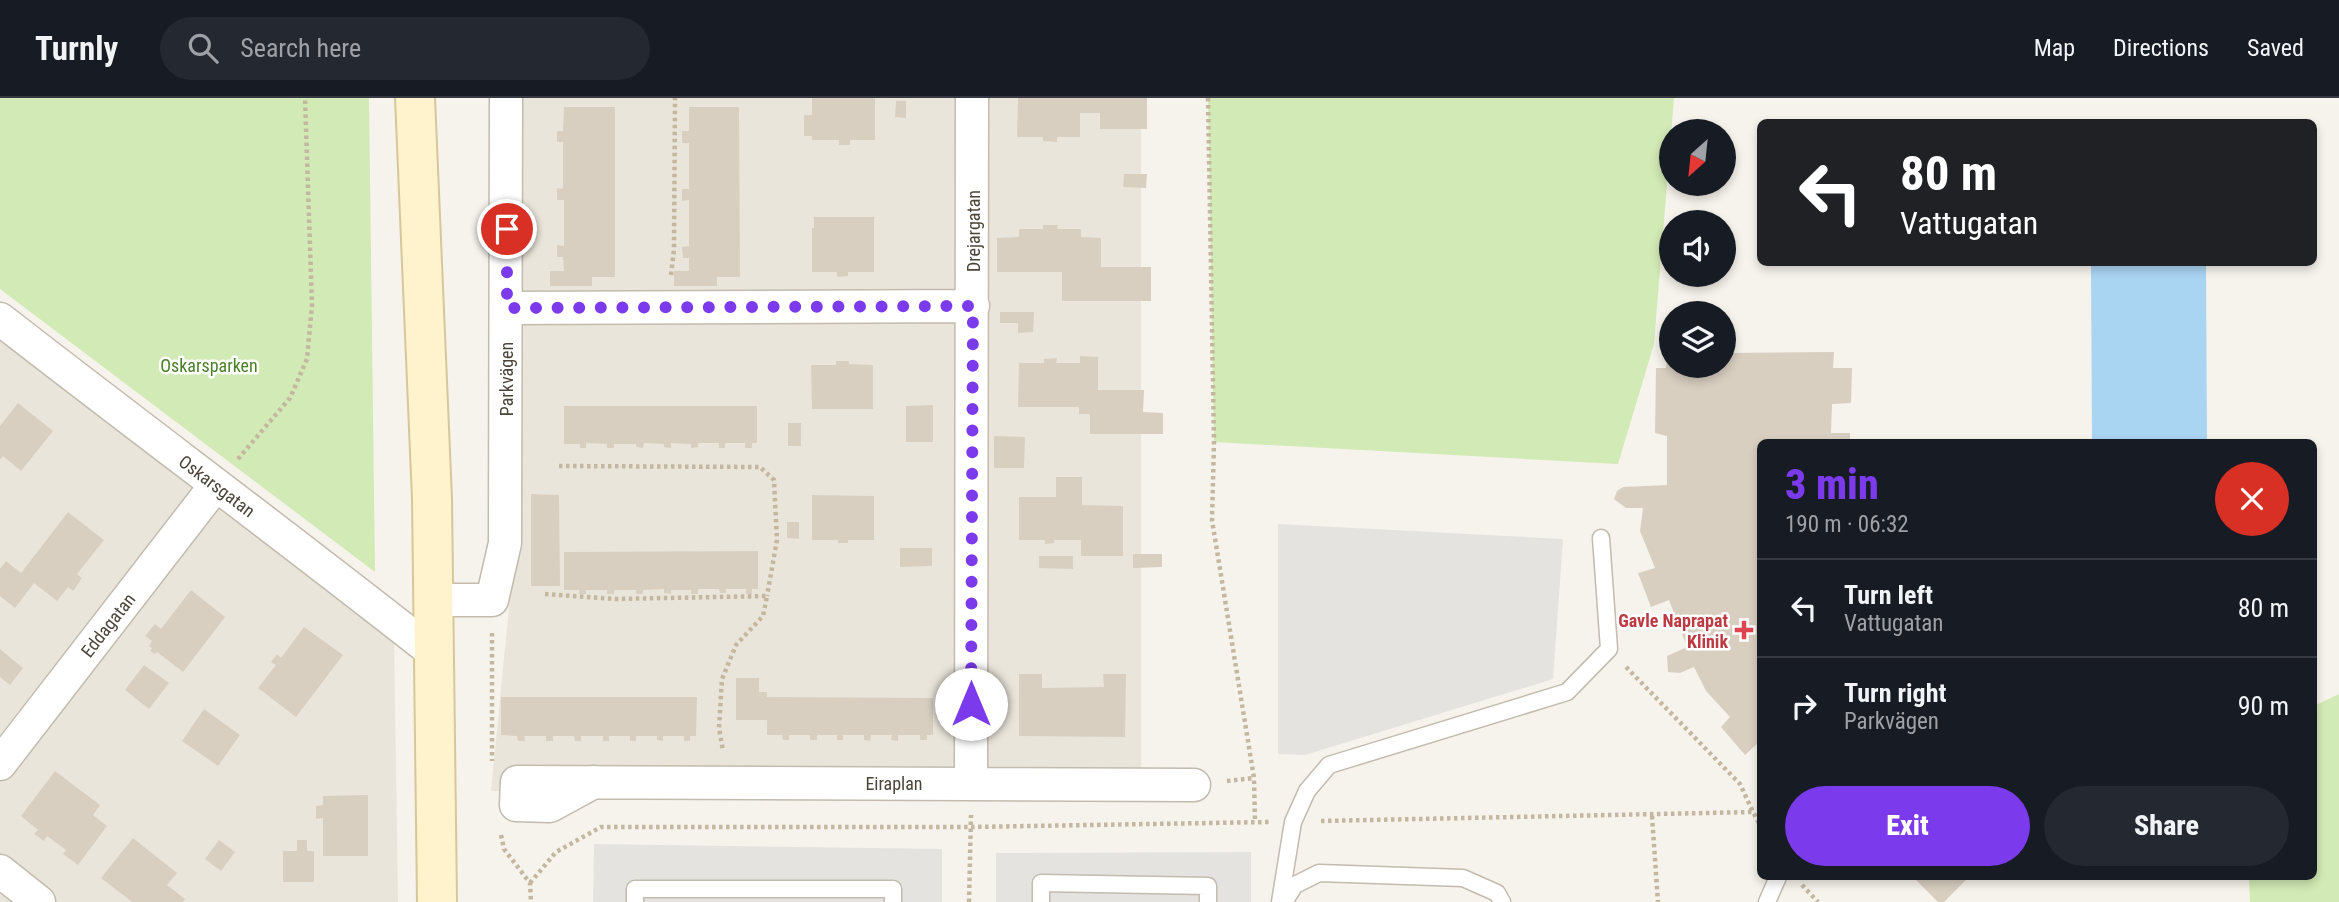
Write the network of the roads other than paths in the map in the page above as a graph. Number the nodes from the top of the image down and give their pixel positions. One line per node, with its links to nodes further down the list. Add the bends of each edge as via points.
1 (415, 98): 9 (main road)
2 (506, 98): 5 (street, Parkvägen)
3 (972, 98): 4 (street, Drejargatan)
4 (973, 306): 5 (street); 13 (street, Drejargatan)
5 (507, 308): 9 (street, Parkvägen, via 505,543 492,600)
6 (0, 319): 7 (street, Oskarsgatan)
7 (215, 486): 10 (street, Oskarsgatan); 11 (street, Eddagatan)
8 (1601, 538): 23 (lane, via 1609,649 1567,692 1329,765 1307,791 1293,822)
9 (434, 600): 10 (main road)
10 (434, 653): 18 (main road)
11 (0, 764)
12 (594, 782): 13 (street, Eiraplan)
13 (971, 783): 14 (street, Eiraplan)
14 (1194, 785)
15 (0, 871): 17 (street)
16 (1777, 880): 25 (lane)
17 (39, 902)
18 (437, 902)
19 (635, 902): 20 (lane, via 635,889 893,889)
20 (893, 902)
21 (1041, 902): 22 (lane, via 1041,883 1208,886)
22 (1208, 902)
23 (1282, 902): 24 (lane, via 1295,885 1319,873 1463,878 1497,893)
24 (1502, 902)
25 (1767, 902)

